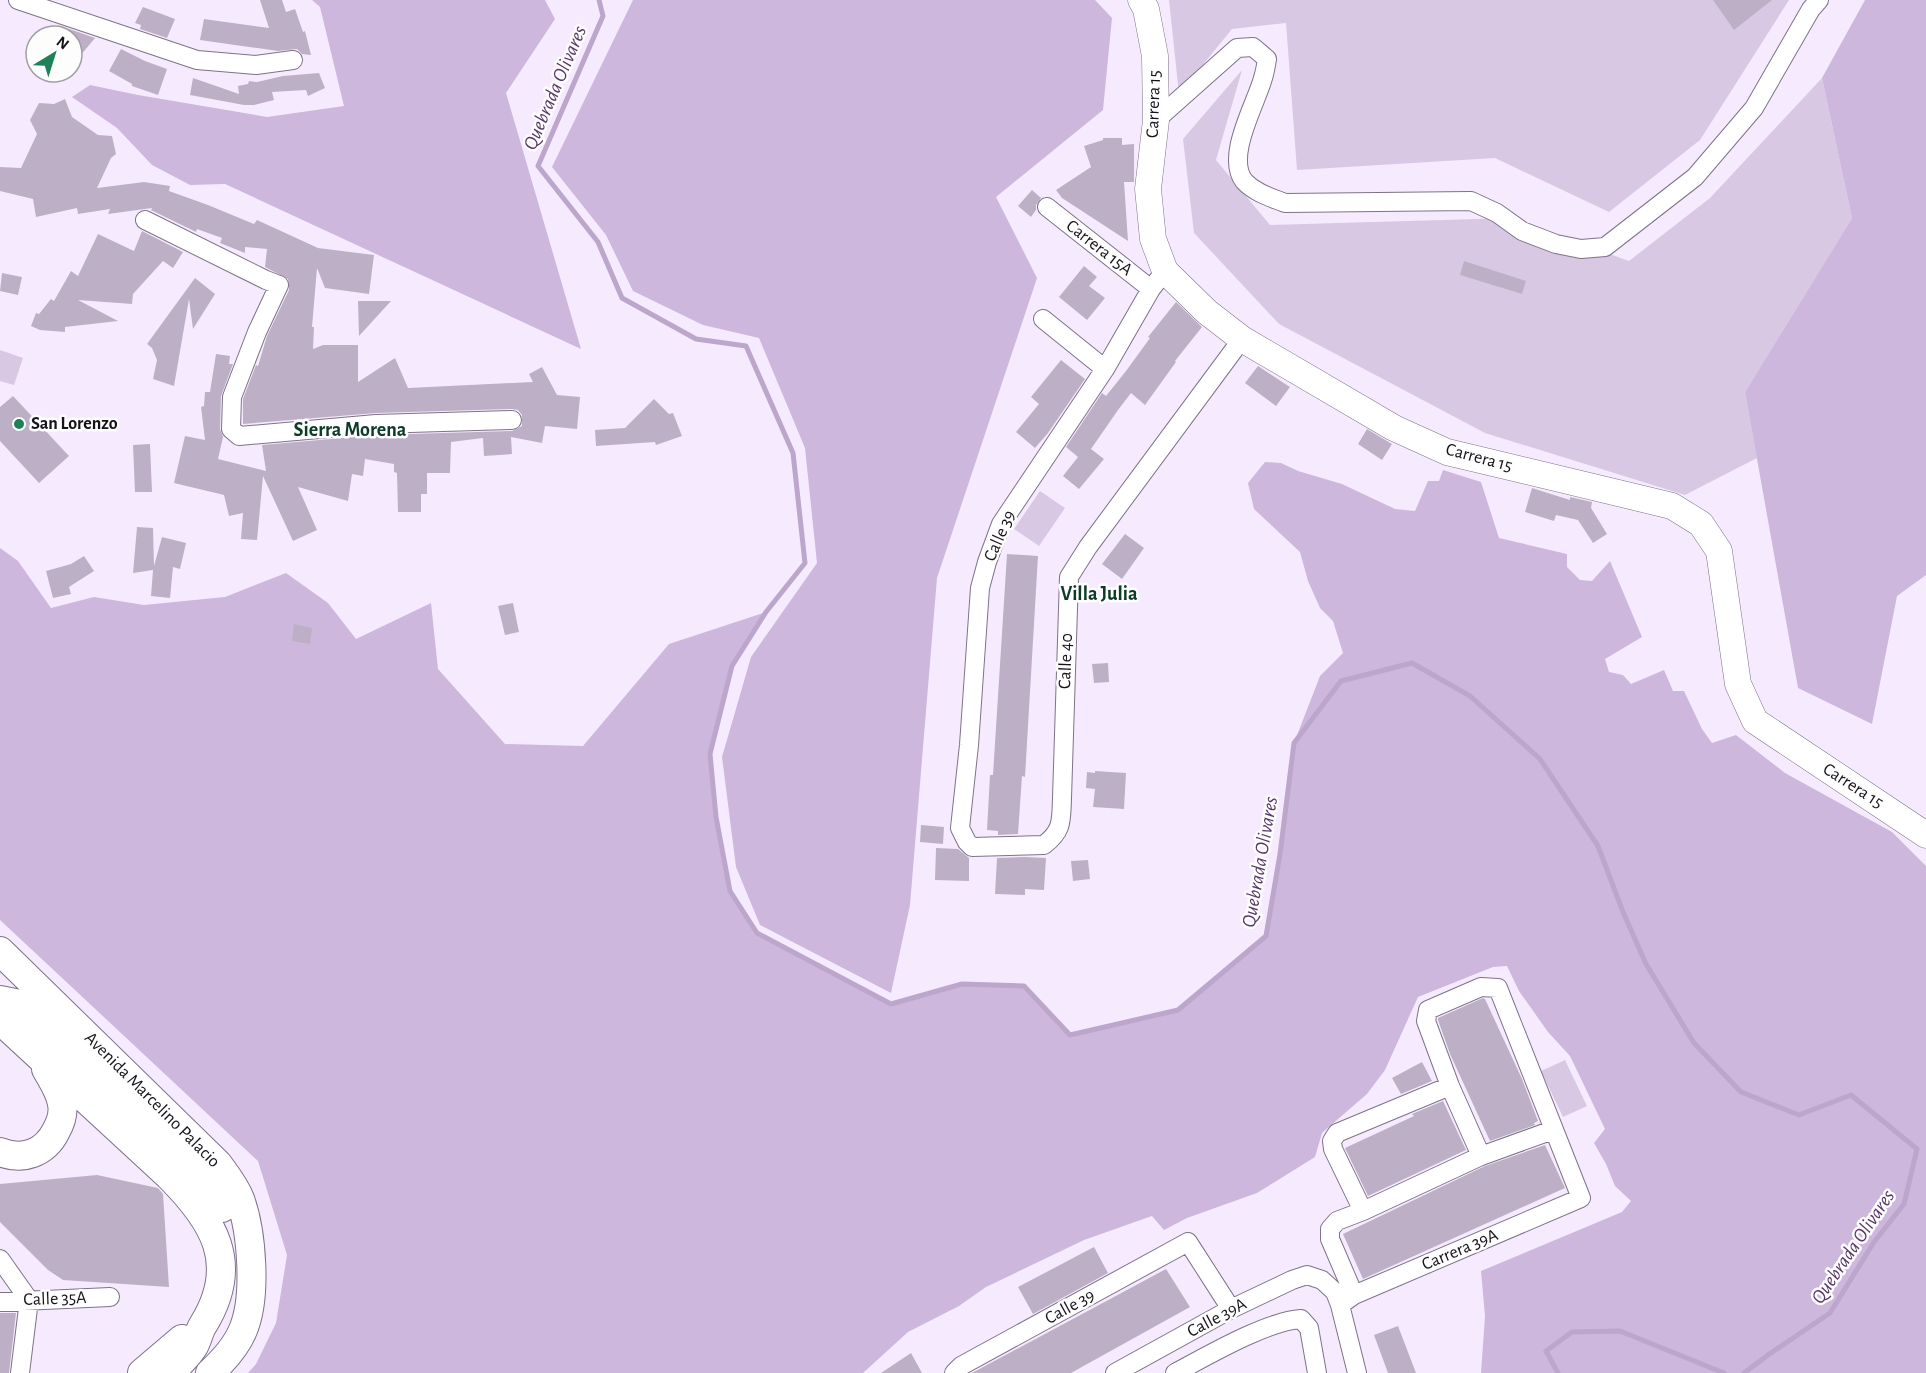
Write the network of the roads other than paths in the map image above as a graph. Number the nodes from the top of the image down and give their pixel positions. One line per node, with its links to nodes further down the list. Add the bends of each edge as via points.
1 (18, 0): 4 (street, via 197,60 256,64)
2 (1141, 0): 5 (main road, Carrera 15, via 1155,56)
3 (1819, 0): 5 (street, via 1754,108 1695,177 1605,247 1581,249 1556,244 1522,231 1471,201 1285,203 1258,193 1243,179 1237,162 1240,139 1267,59 1253,47 1238,48)
4 (293, 60)
5 (1156, 120): 8 (main road, Carrera 15, via 1148,189)
6 (1047, 207): 8 (street, Carrera 15A)
7 (145, 220): 12 (street, via 279,285 232,398 231,429 239,436 376,424)
8 (1158, 280): 10 (main road, Carrera 15); 11 (street, Calle 39)
9 (1043, 318): 11 (street)
10 (1242, 339): 13 (main road, Carrera 15, via 1394,428 1447,452 1672,506 1701,524 1719,551 1738,684 1755,721); 14 (street, Calle 40, via 1069,577 1058,832 1044,845 972,847)
11 (1105, 369): 14 (street, Calle 39, via 1001,524 987,562 980,588 960,828)
12 (512, 420)
13 (1926, 835)
14 (967, 842)
15 (0, 951): 25 (main road, Avenida Marcelino Palacio, via 218,1164 240,1199)
16 (0, 1000): 25 (main road, via 15,1003 37,1018 183,1160 215,1196)
17 (0, 1020): 18 (main road)
18 (38, 1054): 21 (main road, via 58,1090 63,1116 53,1138 43,1148 21,1156); 31 (main road, via 169,1176 206,1220 217,1241 222,1271 216,1301)
19 (1450, 1086): 20 (street, via 1426,1021 1428,1011 1481,987 1498,988); 22 (street); 23 (street, via 1337,1133 1333,1149)
20 (1553, 1130): 22 (street); 28 (street, Carrera 39A, via 1581,1198)
21 (0, 1152)
22 (1481, 1156): 23 (street)
23 (1363, 1211): 28 (street, via 1337,1221 1330,1229)
24 (0, 1259): 27 (street)
25 (252, 1272): 35 (main road, Avenida Marcelino Palacio, via 250,1306 243,1330)
26 (110, 1297): 27 (street, Calle 35A)
27 (29, 1300): 29 (street, Calle 35A); 32 (street)
28 (1347, 1300): 30 (street, Calle 39A, via 1322,1280 1307,1275); 40 (street)
29 (0, 1302)
30 (1231, 1309): 36 (street, Calle 39, via 1188,1242); 37 (street, Calle 39A)
31 (202, 1327): 33 (main road); 34 (main road, via 195,1345)
32 (20, 1373)
33 (142, 1373)
34 (170, 1373)
35 (210, 1373)
36 (954, 1373)
37 (1115, 1373)
38 (1175, 1373): 39 (street, Calle 39A, via 1286,1320 1301,1319 1309,1328)
39 (1317, 1373)
40 (1356, 1373)

